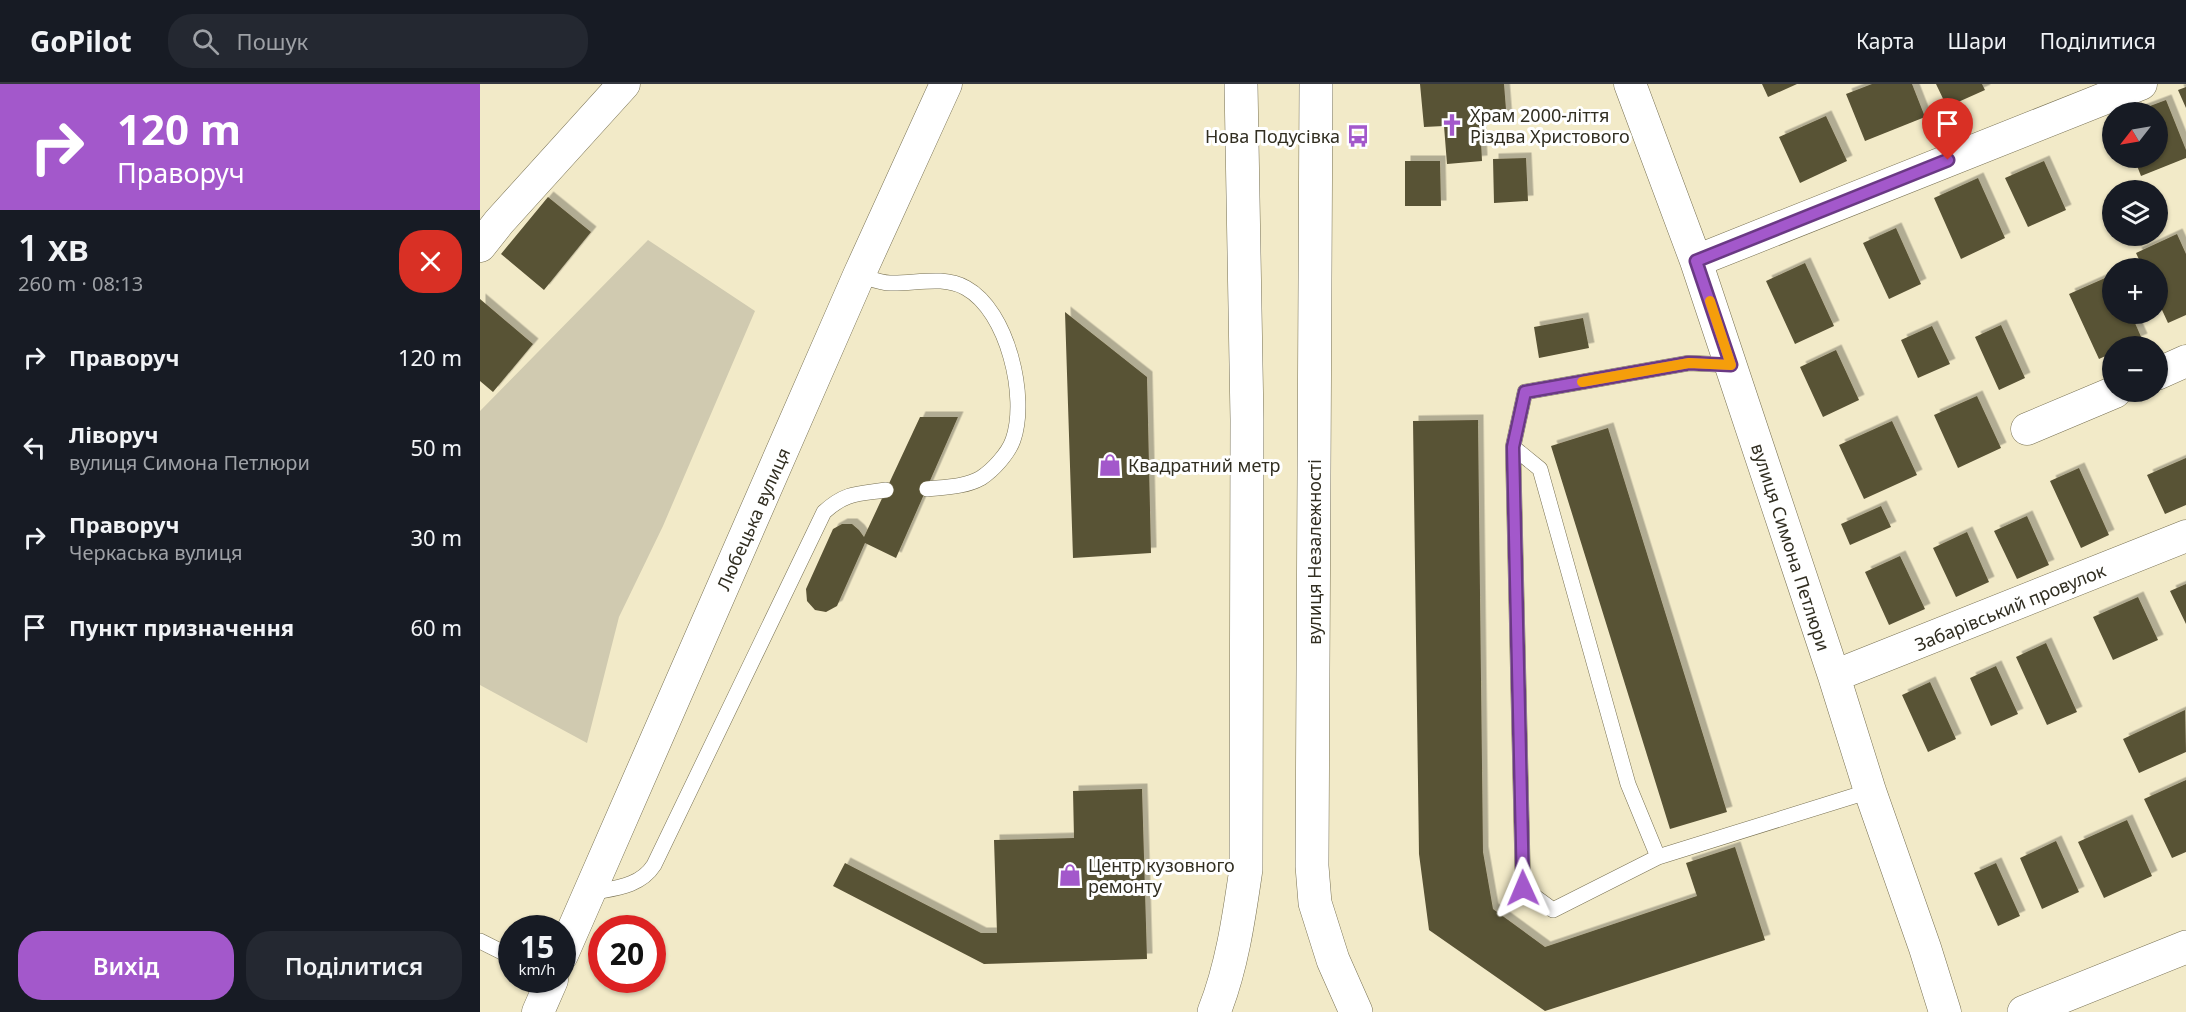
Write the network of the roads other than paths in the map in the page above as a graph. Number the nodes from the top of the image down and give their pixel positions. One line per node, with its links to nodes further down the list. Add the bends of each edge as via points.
1 (624, 84): 7 (street)
2 (946, 84): 9 (street, Любецька вулиця)
3 (1241, 84): 29 (main road, via 1247,420 1246,869 1237,927)
4 (1316, 84): 30 (main road, вулиця Незалежності, via 1312,866 1315,903 1333,960)
5 (1630, 84): 8 (street, вулиця Симона Петлюри)
6 (2141, 84): 8 (street)
7 (480, 246)
8 (1696, 261): 11 (street, вулиця Симона Петлюри)
9 (859, 275): 16 (lane, via 888,284 943,280 965,287 981,298 1005,341 1019,398 1012,443 998,464 981,478 964,485); 22 (street, Любецька вулиця)
10 (2186, 361): 12 (street)
11 (1731, 365): 15 (lane, via 1689,363 1525,392); 19 (street, вулиця Симона Петлюри)
12 (2168, 369)
13 (2102, 397): 14 (street)
14 (2026, 429)
15 (1513, 447): 21 (lane, via 1540,469 1629,784); 21 (lane, via 1523,888 1553,910)
16 (927, 489)
17 (886, 490): 22 (lane, via 850,494 824,512 647,875 633,884)
18 (2186, 536): 19 (street, Забарівський провулок)
19 (1834, 676): 20 (street, вулиця Симона Петлюри)
20 (1870, 791): 21 (lane); 31 (street, вулиця Симона Петлюри)
21 (1658, 857)
22 (590, 893): 23 (street, Любецька вулиця)
23 (576, 924)
24 (480, 941): 26 (lane)
25 (2186, 947): 32 (main road)
26 (498, 950)
27 (547, 993): 28 (street)
28 (541, 1011)
29 (1214, 1012)
30 (1356, 1012)
31 (1945, 1012)
32 (2024, 1012)

